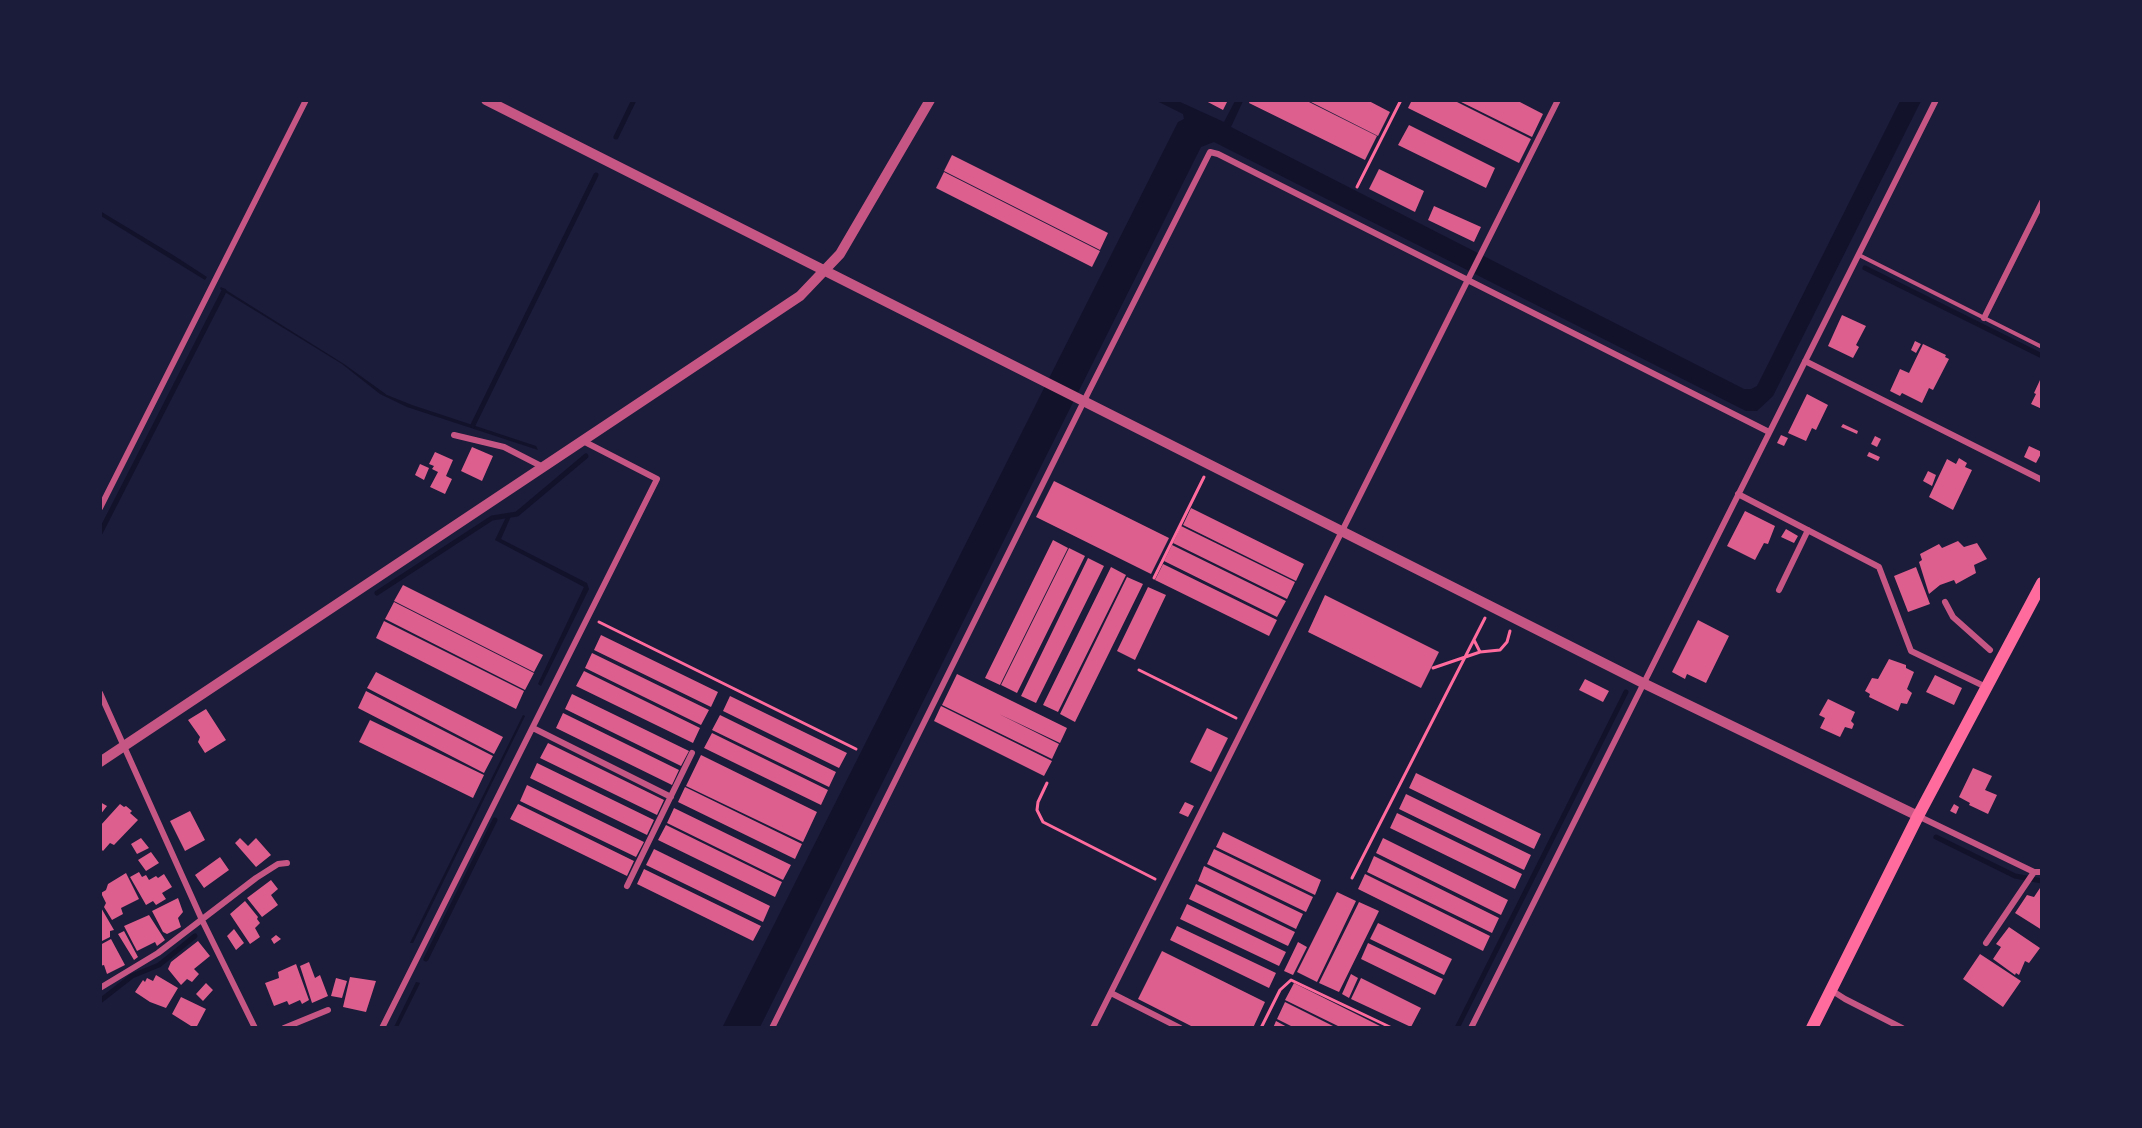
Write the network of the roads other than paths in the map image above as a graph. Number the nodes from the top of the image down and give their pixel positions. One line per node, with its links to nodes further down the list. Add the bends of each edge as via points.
1 (306, 100): 20 (street)
2 (486, 100): 8 (street)
3 (930, 100): 8 (street, via 840,254)
4 (1558, 100): 9 (street)
5 (1936, 100): 7 (street)
6 (2042, 202): 10 (street)
7 (1858, 255): 10 (lane); 12 (street)
8 (825, 271): 13 (street); 16 (street, via 800,296)
9 (1467, 281): 13 (street, via 1210,152); 14 (street); 21 (street)
10 (1984, 318): 11 (lane)
11 (2042, 347)
12 (1805, 361): 14 (street); 18 (street)
13 (1081, 399): 21 (street); 50 (street)
14 (1769, 432): 19 (street)
15 (454, 435): 17 (street, via 504,447)
16 (583, 441): 17 (street); 31 (street, via 657,479)
17 (544, 468): 32 (street)
18 (2042, 480)
19 (1738, 494): 22 (street); 28 (street)
20 (100, 508)
21 (1341, 529): 28 (street); 45 (street)
22 (1808, 530): 24 (street); 29 (street, via 1879,567 1911,651)
23 (2042, 583): 25 (main road)
24 (1779, 590)
25 (2038, 601): 29 (main road)
26 (1944, 602): 27 (street, via 1953,617)
27 (1990, 650)
28 (1643, 682): 36 (street); 53 (street)
29 (1986, 687): 36 (main road)
30 (100, 693): 32 (street)
31 (533, 728): 35 (street); 49 (street)
32 (126, 746): 34 (street); 41 (street)
33 (692, 753): 35 (street)
34 (100, 762)
35 (671, 797): 40 (street)
36 (1918, 816): 38 (street); 44 (main road)
37 (287, 863): 41 (street, via 278,864 256,878)
38 (2034, 872): 39 (street); 42 (street)
39 (2042, 872)
40 (627, 886)
41 (202, 920): 43 (street, via 158,953); 47 (street)
42 (1986, 943)
43 (100, 988)
44 (1831, 990): 54 (main road); 55 (street)
45 (1110, 993): 51 (street); 52 (street)
46 (328, 1010): 48 (street)
47 (255, 1028)
48 (284, 1028)
49 (382, 1028)
50 (772, 1028)
51 (1093, 1028)
52 (1180, 1028)
53 (1471, 1028)
54 (1812, 1028)
55 (1902, 1028)

